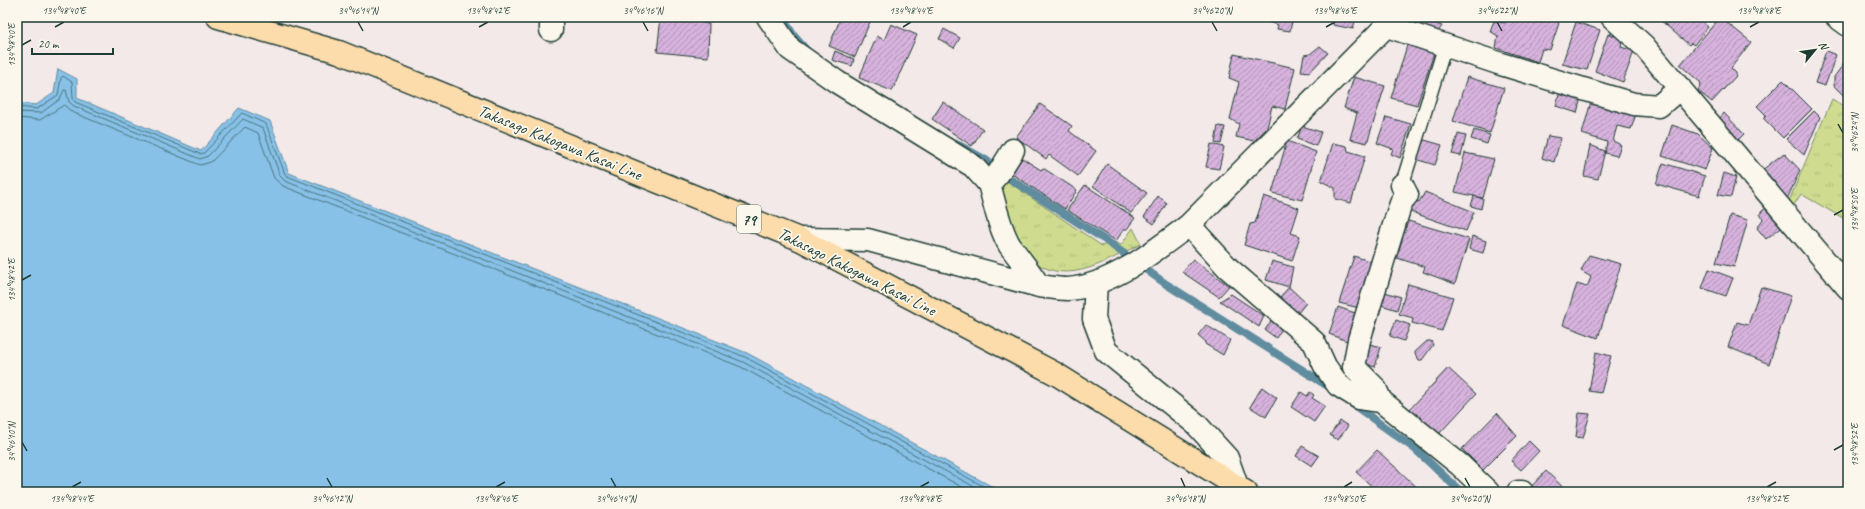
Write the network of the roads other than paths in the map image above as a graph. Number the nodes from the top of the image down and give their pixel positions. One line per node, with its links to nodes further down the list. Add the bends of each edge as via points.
1 (218, 17): 11 (main road, Takasago Kakogawa Kasai Line / 79, via 339,52)
2 (768, 17): 13 (street, via 790,49 837,82 974,166 1001,169 1000,220 1010,245)
3 (1612, 17): 8 (street, via 1644,46)
4 (1837, 17): 6 (street)
5 (1391, 21): 7 (street); 10 (street)
6 (1848, 25)
7 (1445, 46): 8 (street, via 1634,104 1659,106); 9 (lane)
8 (1680, 88): 14 (street, via 1730,151)
9 (1402, 185): 16 (street, via 1407,195 1398,212 1359,340)
10 (1189, 225): 12 (street, via 1153,252); 15 (street, via 1228,268)
11 (799, 239): 13 (street, via 868,240); 18 (main road, Takasago Kakogawa Kasai Line / 79, via 1056,374)
12 (1096, 283): 13 (street, via 1067,289); 18 (street, via 1094,319 1106,351 1196,424 1227,458)
13 (1039, 286)
14 (1848, 288)
15 (1314, 342): 16 (street); 17 (street, via 1325,366 1338,385 1359,398)
16 (1354, 367): 17 (street, via 1374,388)
17 (1380, 401): 19 (street, via 1460,465)
18 (1241, 489)
19 (1488, 492)
20 (1518, 492): 21 (street)
21 (1522, 492)

